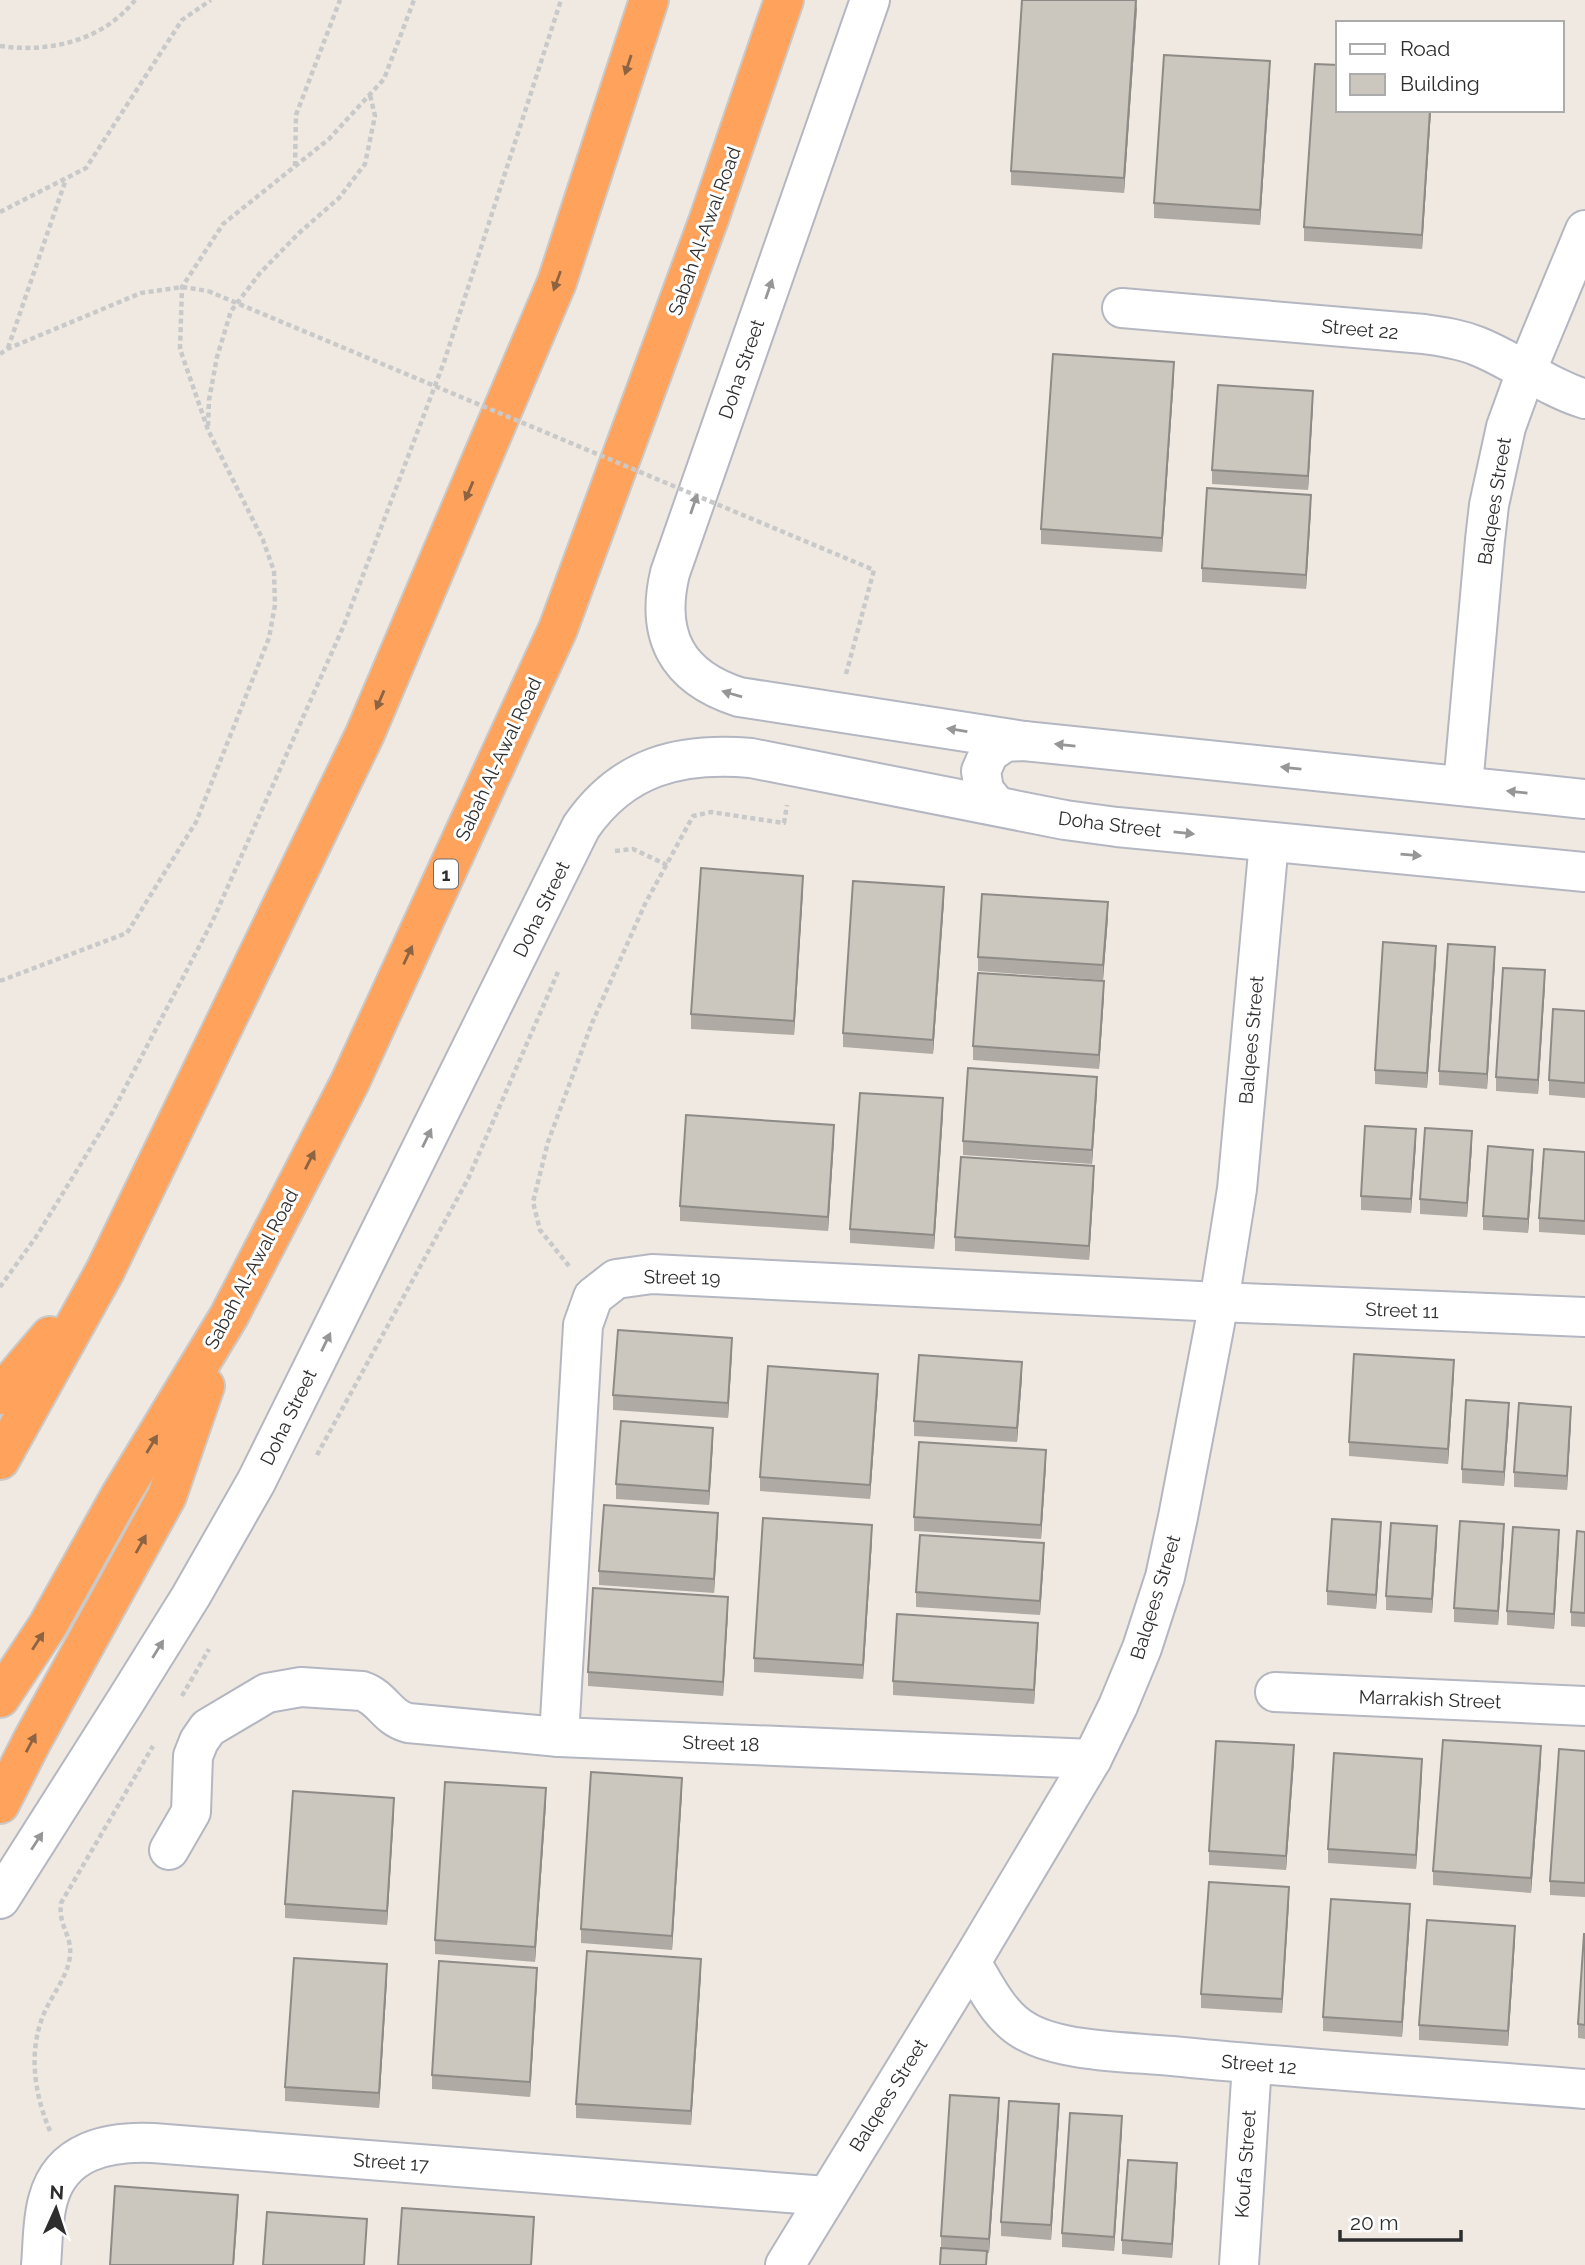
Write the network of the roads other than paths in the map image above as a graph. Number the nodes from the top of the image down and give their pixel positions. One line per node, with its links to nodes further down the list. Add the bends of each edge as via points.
1 (649, 0): 14 (highway, one-way to 14, via 557,282 365,734)
2 (784, 0): 16 (highway, Sabah Al-Awal Road / 1, one-way to 2, via 350,1082 558,629)
3 (870, 0): 8 (street, Doha Street, one-way to 3, via 715,690 688,671 666,622 670,573)
4 (1585, 230): 6 (street, Balqees Street)
5 (1122, 308): 6 (street, Street 22, via 1459,339)
6 (1526, 372): 7 (street, Street 22); 9 (street, Balqees Street, via 1506,427 1489,505)
7 (1585, 399)
8 (1024, 741): 9 (street, Doha Street, one-way to 8); 11 (street, via 1005,742 989,753 981,771 984,790)
9 (1463, 786): 10 (street, Doha Street, one-way to 9)
10 (1585, 799)
11 (996, 805): 12 (street, Doha Street, one-way to 12, via 1065,820); 27 (street, Doha Street, one-way to 11, via 147,1667 256,1482 581,827 595,808 629,779 652,769 691,758 731,756)
12 (1269, 842): 13 (street, Doha Street, one-way to 13); 15 (street, Balqees Street, via 1237,1189)
13 (1585, 872)
14 (105, 1271): 18 (highway); 19 (highway)
15 (1219, 1302): 17 (street, Street 11); 23 (street, Street 19, via 652,1274 616,1279 593,1297 583,1325); 24 (street, Balqees Street, via 1165,1577 1142,1648)
16 (229, 1316): 21 (highway, Sabah Al-Awal Road / 1, one-way to 16, via 48,1625); 25 (highway, one-way to 16, via 167,1496)
17 (1585, 1317)
18 (0, 1395)
19 (0, 1460)
20 (1275, 1692): 22 (street, Marrakish Street)
21 (0, 1698)
22 (1585, 1706)
23 (559, 1737): 24 (street, Street 18); 26 (street, Street 18, via 408,1723 391,1716 376,1698 362,1691 301,1688 267,1693 208,1728 199,1741 192,1756 191,1812)
24 (1092, 1759): 28 (street, Balqees Street)
25 (0, 1804)
26 (169, 1850)
27 (0, 1899)
28 (971, 1962): 29 (street, Street 12, via 1006,2015 1044,2040); 31 (street, Balqees Street)
29 (1252, 2064): 30 (street, Street 12); 34 (street, Koufa Street)
30 (1585, 2089)
31 (826, 2196): 32 (street, Street 17, via 129,2142 90,2152 67,2166 53,2185); 33 (street, Balqees Street)
32 (41, 2265)
33 (785, 2265)
34 (1239, 2265)

